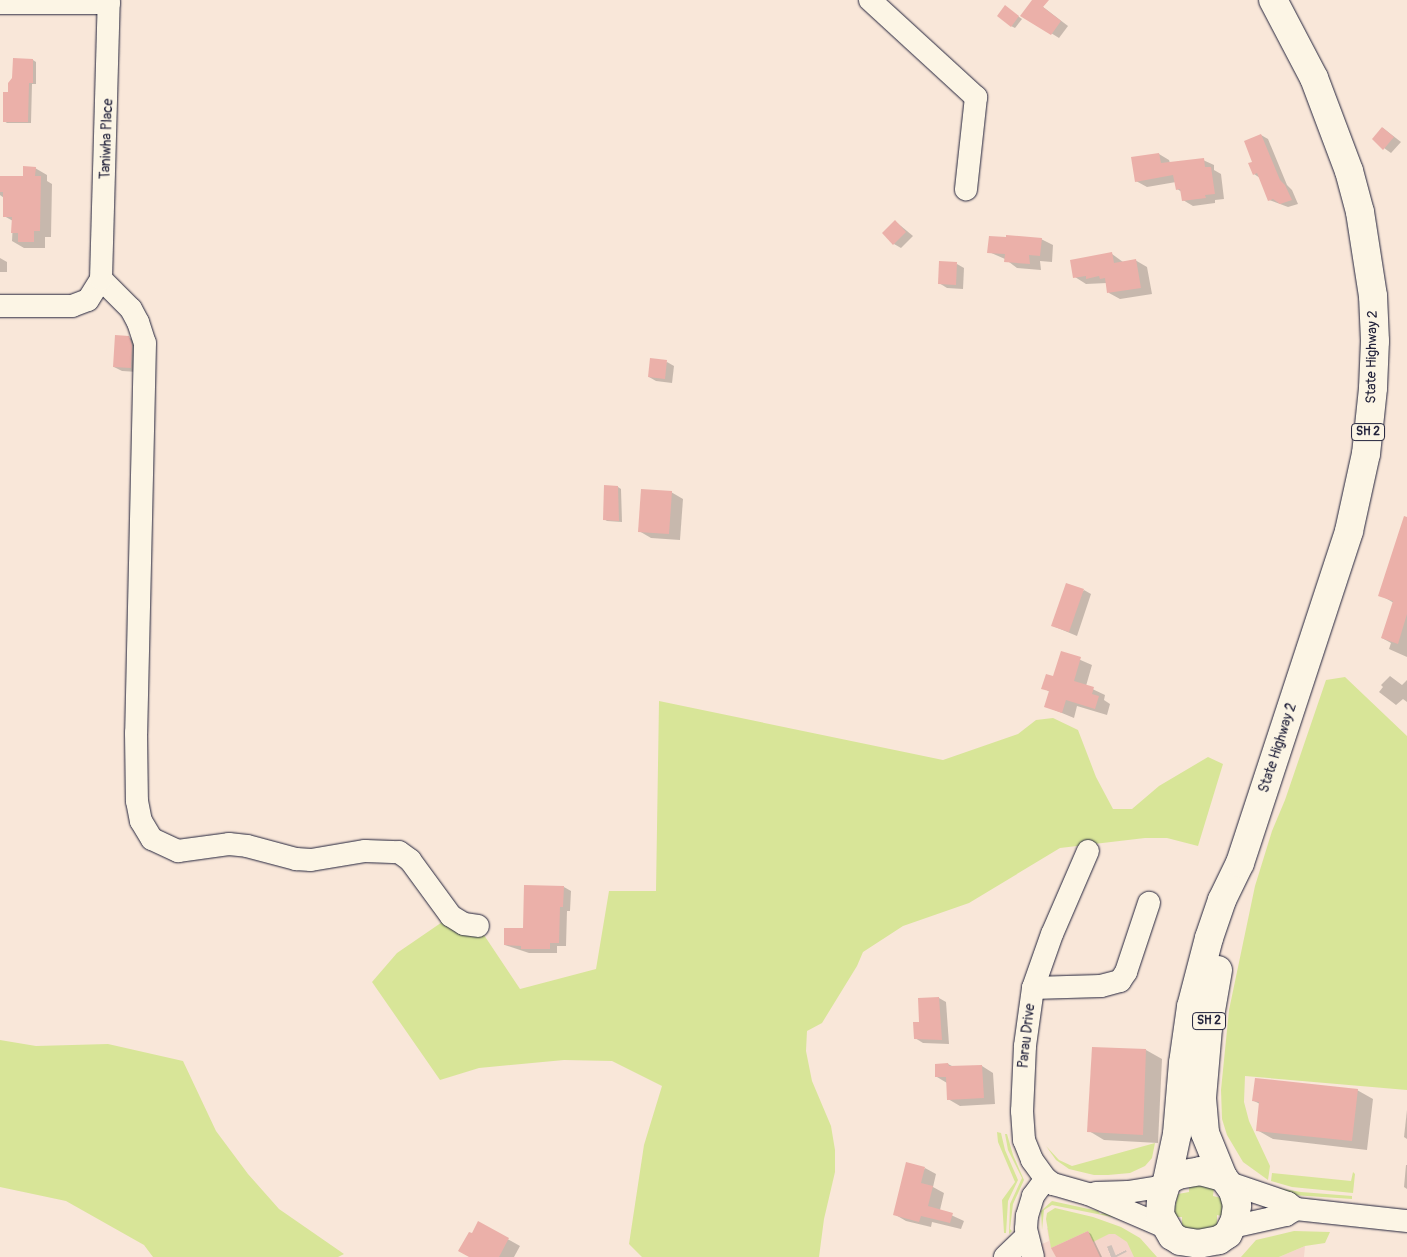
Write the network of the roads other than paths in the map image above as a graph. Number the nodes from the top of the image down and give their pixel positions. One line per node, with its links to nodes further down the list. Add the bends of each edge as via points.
1 (870, 0): 5 (street, via 976,97)
2 (1273, 0): 9 (highway, State Highway 2 / SH 2, via 1314,78 1349,171 1360,212 1373,296 1374,379 1366,454 1349,531)
3 (109, 2): 4 (street); 6 (street, Taniwha Place)
4 (0, 3)
5 (966, 190)
6 (101, 279): 7 (street, via 88,300 72,306); 11 (street, via 131,309 145,343 136,733 136,801 141,821 152,839 178,852 229,844 311,860 365,851 399,852 410,860 451,916 464,924)
7 (0, 306)
8 (1088, 851): 12 (street, Parau Drive)
9 (1240, 864): 14 (highway, State Highway 2 / SH 2, via 1213,994 1203,1072 1205,1134); 15 (highway, State Highway 2 / SH 2, via 1222,900 1191,1007 1177,1134)
10 (1149, 904): 12 (street, via 1125,975 1120,981 1101,986)
11 (478, 926)
12 (1033, 988): 13 (street, Parau Drive, via 1025,1046 1022,1129 1027,1151)
13 (1046, 1179): 16 (street, via 1059,1187); 21 (street, via 1030,1204 1026,1224)
14 (1226, 1180): 15 (highway, via 1211,1173 1189,1172); 17 (street, via 1288,1202); 19 (highway, SH 2, via 1236,1205)
15 (1166, 1184): 16 (street, via 1128,1192); 20 (highway, SH 2, via 1160,1215)
16 (1088, 1194): 20 (street)
17 (1296, 1209): 18 (street); 19 (street)
18 (1407, 1221)
19 (1227, 1239): 20 (highway, via 1199,1244)
20 (1172, 1240)
21 (1030, 1247): 22 (street)
22 (1005, 1257)

